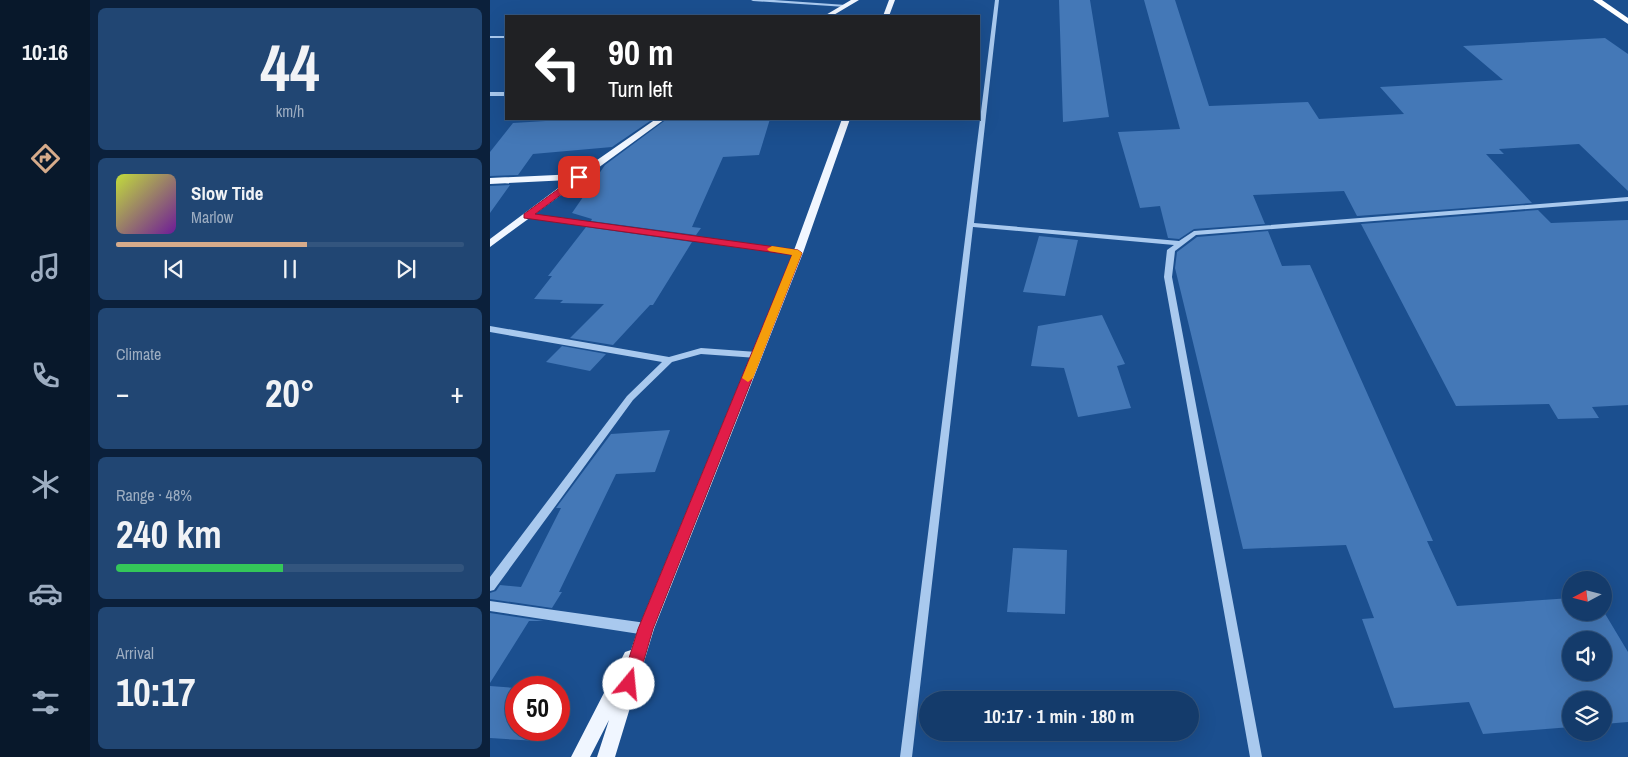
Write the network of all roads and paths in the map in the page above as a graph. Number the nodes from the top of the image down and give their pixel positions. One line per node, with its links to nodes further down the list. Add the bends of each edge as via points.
1 (753, 0): 2 (street)
2 (782, 0): 7 (street)
3 (856, 0): 7 (main road)
4 (892, 0): 9 (main road)
5 (997, 0): 21 (street)
6 (1597, 0): 10 (highway)
7 (846, 6): 8 (main road)
8 (829, 15)
9 (886, 15)
10 (1628, 22)
11 (490, 37): 12 (street)
12 (505, 37)
13 (490, 94): 14 (street)
14 (505, 94)
15 (660, 120): 17 (main road)
16 (846, 120): 24 (main road)
17 (579, 177): 18 (main road); 20 (main road)
18 (490, 181)
19 (1628, 199): 22 (street, via 1194,233)
20 (527, 216): 23 (main road); 24 (street)
21 (971, 225): 22 (street); 33 (street)
22 (1181, 243): 34 (street, via 1171,250 1168,277)
23 (490, 244)
24 (798, 253): 26 (main road)
25 (490, 329): 27 (street)
26 (757, 355): 27 (street, via 702,351); 30 (main road)
27 (669, 360): 28 (street, via 630,398)
28 (490, 586)
29 (490, 606): 30 (street)
30 (646, 629): 31 (main road); 32 (main road)
31 (580, 757)
32 (606, 757)
33 (906, 757)
34 (1256, 757)

